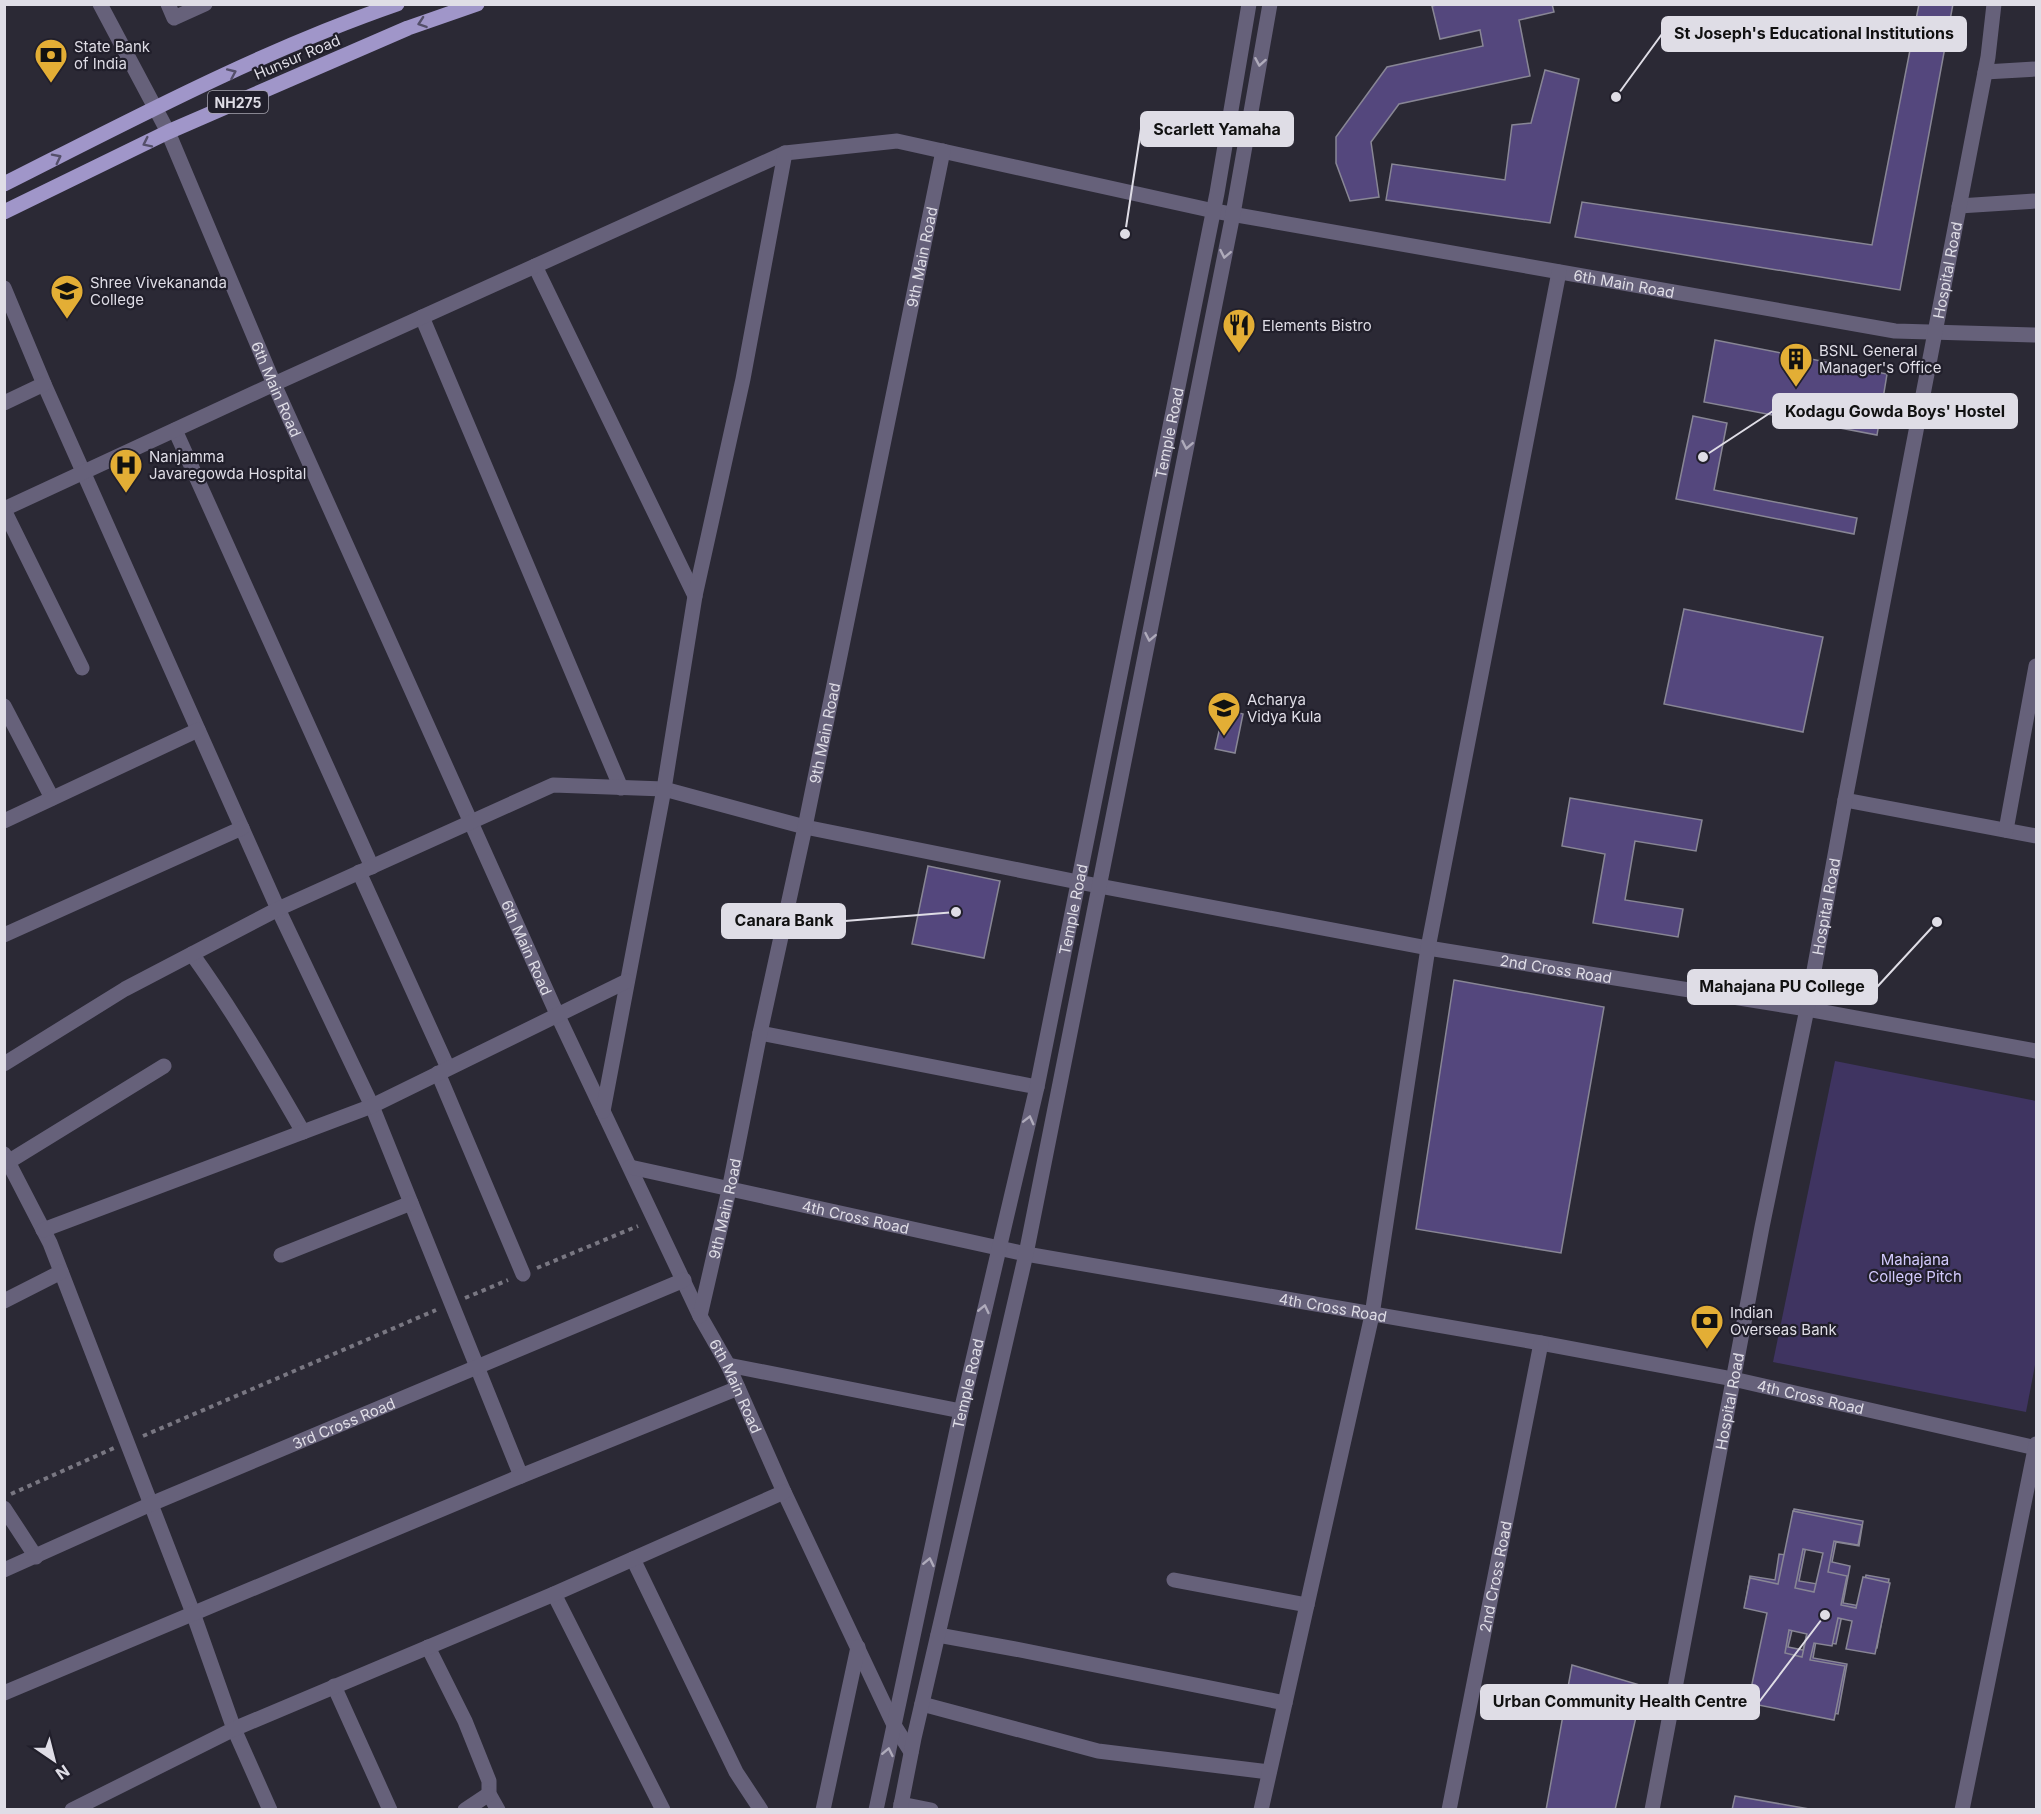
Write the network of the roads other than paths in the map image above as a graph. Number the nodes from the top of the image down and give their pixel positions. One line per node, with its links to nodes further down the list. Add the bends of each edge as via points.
1 (100, 4): 11 (street, 6th Main Road)
2 (168, 4): 3 (street, via 174,18)
3 (205, 4)
4 (397, 4): 11 (main road, one-way to 4, via 338,25)
5 (477, 4): 12 (main road, Hunsur Road / NH275, one-way to 12, via 408,28)
6 (1249, 4): 18 (street, Temple Road)
7 (1270, 4): 20 (street, Temple Road, one-way to 20)
8 (1994, 4): 10 (street, Hospital Road)
9 (2037, 69): 10 (street)
10 (1985, 72): 17 (street, Hospital Road)
11 (154, 108): 12 (street, 6th Main Road); 15 (main road, one-way to 11)
12 (168, 132): 19 (main road, Hunsur Road / NH275, one-way to 19); 28 (street, 6th Main Road)
13 (943, 151): 14 (street, 6th Main Road, via 897,141); 18 (street, 6th Main Road); 44 (street, 9th Main Road)
14 (785, 153): 21 (street, 6th Main Road); 33 (street, via 743,379)
15 (4, 184)
16 (2037, 201): 17 (street)
17 (1959, 206): 25 (street, Hospital Road)
18 (1214, 211): 20 (street, 6th Main Road); 49 (street, Temple Road)
19 (4, 212)
20 (1233, 214): 22 (street, 6th Main Road); 50 (street, Temple Road, one-way to 50)
21 (535, 266): 24 (street, 6th Main Road); 33 (street)
22 (1559, 272): 25 (street, 6th Main Road, via 1895,331); 53 (street)
23 (4, 288): 27 (street)
24 (422, 317): 28 (street, 6th Main Road); 38 (street)
25 (1935, 332): 26 (street, 6th Main Road); 41 (street, Hospital Road)
26 (2037, 335)
27 (44, 384): 29 (street); 31 (street)
28 (274, 384): 30 (street, 6th Main Road); 43 (street, 6th Main Road)
29 (4, 403)
30 (176, 430): 31 (street, 6th Main Road); 48 (street)
31 (83, 473): 32 (street, 6th Main Road); 37 (street)
32 (4, 509): 35 (street)
33 (695, 596): 39 (street)
34 (2037, 666): 46 (street)
35 (82, 668)
36 (4, 706): 40 (street)
37 (198, 730): 40 (street); 45 (street)
38 (621, 788): 39 (street, 2nd Cross Road); 43 (street, 2nd Cross Road, via 553,786)
39 (664, 789): 44 (street, 2nd Cross Road); 55 (street)
40 (52, 798): 42 (street)
41 (1845, 800): 46 (street); 56 (street, Hospital Road)
42 (4, 820)
43 (471, 822): 48 (street, 2nd Cross Road); 57 (street, 6th Main Road)
44 (805, 826): 49 (street, 2nd Cross Road); 58 (street, 9th Main Road)
45 (242, 828): 51 (street); 52 (street)
46 (2006, 830): 47 (street)
47 (2037, 836)
48 (365, 869): 51 (street, 2nd Cross Road); 62 (street)
49 (1078, 882): 50 (street, 2nd Cross Road); 63 (street, Temple Road)
50 (1101, 886): 53 (street, 2nd Cross Road); 74 (street, Temple Road)
51 (278, 909): 54 (street, 2nd Cross Road); 64 (street)
52 (4, 935)
53 (1428, 948): 56 (street, 2nd Cross Road); 79 (street)
54 (192, 954): 60 (street, 2nd Cross Road, via 124,989); 66 (street, via 256,1048)
55 (627, 981): 57 (street); 65 (street)
56 (1807, 1009): 59 (street, 2nd Cross Road); 84 (street, Hospital Road)
57 (557, 1014): 62 (street); 65 (street, 6th Main Road)
58 (760, 1033): 63 (street); 69 (street, 9th Main Road)
59 (2037, 1051)
60 (4, 1064)
61 (164, 1066): 67 (street)
62 (443, 1070): 64 (street); 76 (street)
63 (1037, 1087): 72 (street, Temple Road, one-way to 63)
64 (372, 1106): 66 (street); 70 (street)
65 (603, 1111): 68 (street, 6th Main Road)
66 (303, 1132): 71 (street)
67 (6, 1158): 71 (street)
68 (630, 1167): 69 (street, 4th Cross Road); 77 (street, 6th Main Road)
69 (729, 1190): 72 (street, 4th Cross Road); 80 (street, 9th Main Road)
70 (411, 1203): 73 (street); 83 (street)
71 (43, 1230): 75 (street)
72 (998, 1249): 74 (street, 4th Cross Road); 86 (street, Temple Road, one-way to 72)
73 (281, 1254)
74 (1026, 1254): 79 (street, 4th Cross Road); 99 (street, Temple Road)
75 (61, 1272): 78 (street); 90 (street)
76 (523, 1274)
77 (684, 1280): 80 (street, 6th Main Road); 83 (street, 3rd Cross Road)
78 (4, 1301)
79 (1372, 1315): 81 (street, 4th Cross Road); 97 (street)
80 (700, 1316): 82 (street, 6th Main Road)
81 (1541, 1343): 84 (street, 4th Cross Road); 123 (street, 2nd Cross Road)
82 (728, 1365): 85 (street, 6th Main Road); 86 (street)
83 (477, 1367): 88 (street); 90 (street, 3rd Cross Road)
84 (1733, 1379): 87 (street, 4th Cross Road); 124 (street, Hospital Road)
85 (738, 1388): 88 (street); 89 (street, 6th Main Road)
86 (961, 1411): 106 (street, Temple Road, one-way to 86)
87 (2036, 1447): 125 (street)
88 (521, 1476): 98 (street)
89 (784, 1492): 93 (street); 101 (street, 6th Main Road)
90 (151, 1504): 92 (street, 3rd Cross Road); 98 (street)
91 (4, 1508): 92 (street)
92 (36, 1557): 94 (street, 3rd Cross Road)
93 (633, 1559): 96 (street); 118 (street, via 736,1772)
94 (4, 1570)
95 (1174, 1580): 97 (street)
96 (554, 1594): 100 (street); 117 (street)
97 (1307, 1605): 104 (street)
98 (194, 1613): 103 (street); 107 (street)
99 (938, 1635): 104 (street); 105 (street, Temple Road)
100 (428, 1647): 102 (street); 110 (street, via 465,1721 489,1781)
101 (858, 1647): 106 (street, 6th Main Road); 119 (street)
102 (334, 1686): 107 (street); 114 (street)
103 (4, 1693)
104 (1285, 1703): 109 (street)
105 (922, 1704): 108 (street, Temple Road); 109 (street, via 1098,1751)
106 (894, 1725): 108 (street, 6th Main Road); 120 (street, Temple Road, one-way to 106)
107 (234, 1729): 112 (street); 113 (street)
108 (911, 1752): 111 (street, Temple Road)
109 (1269, 1772): 122 (street)
110 (489, 1794): 115 (street); 116 (street)
111 (900, 1807): 121 (street)
112 (72, 1809)
113 (270, 1809)
114 (390, 1809)
115 (465, 1809)
116 (498, 1809)
117 (663, 1809)
118 (761, 1809)
119 (823, 1809)
120 (876, 1809)
121 (931, 1809)
122 (1261, 1809)
123 (1449, 1809)
124 (1652, 1809)
125 (1962, 1809)

